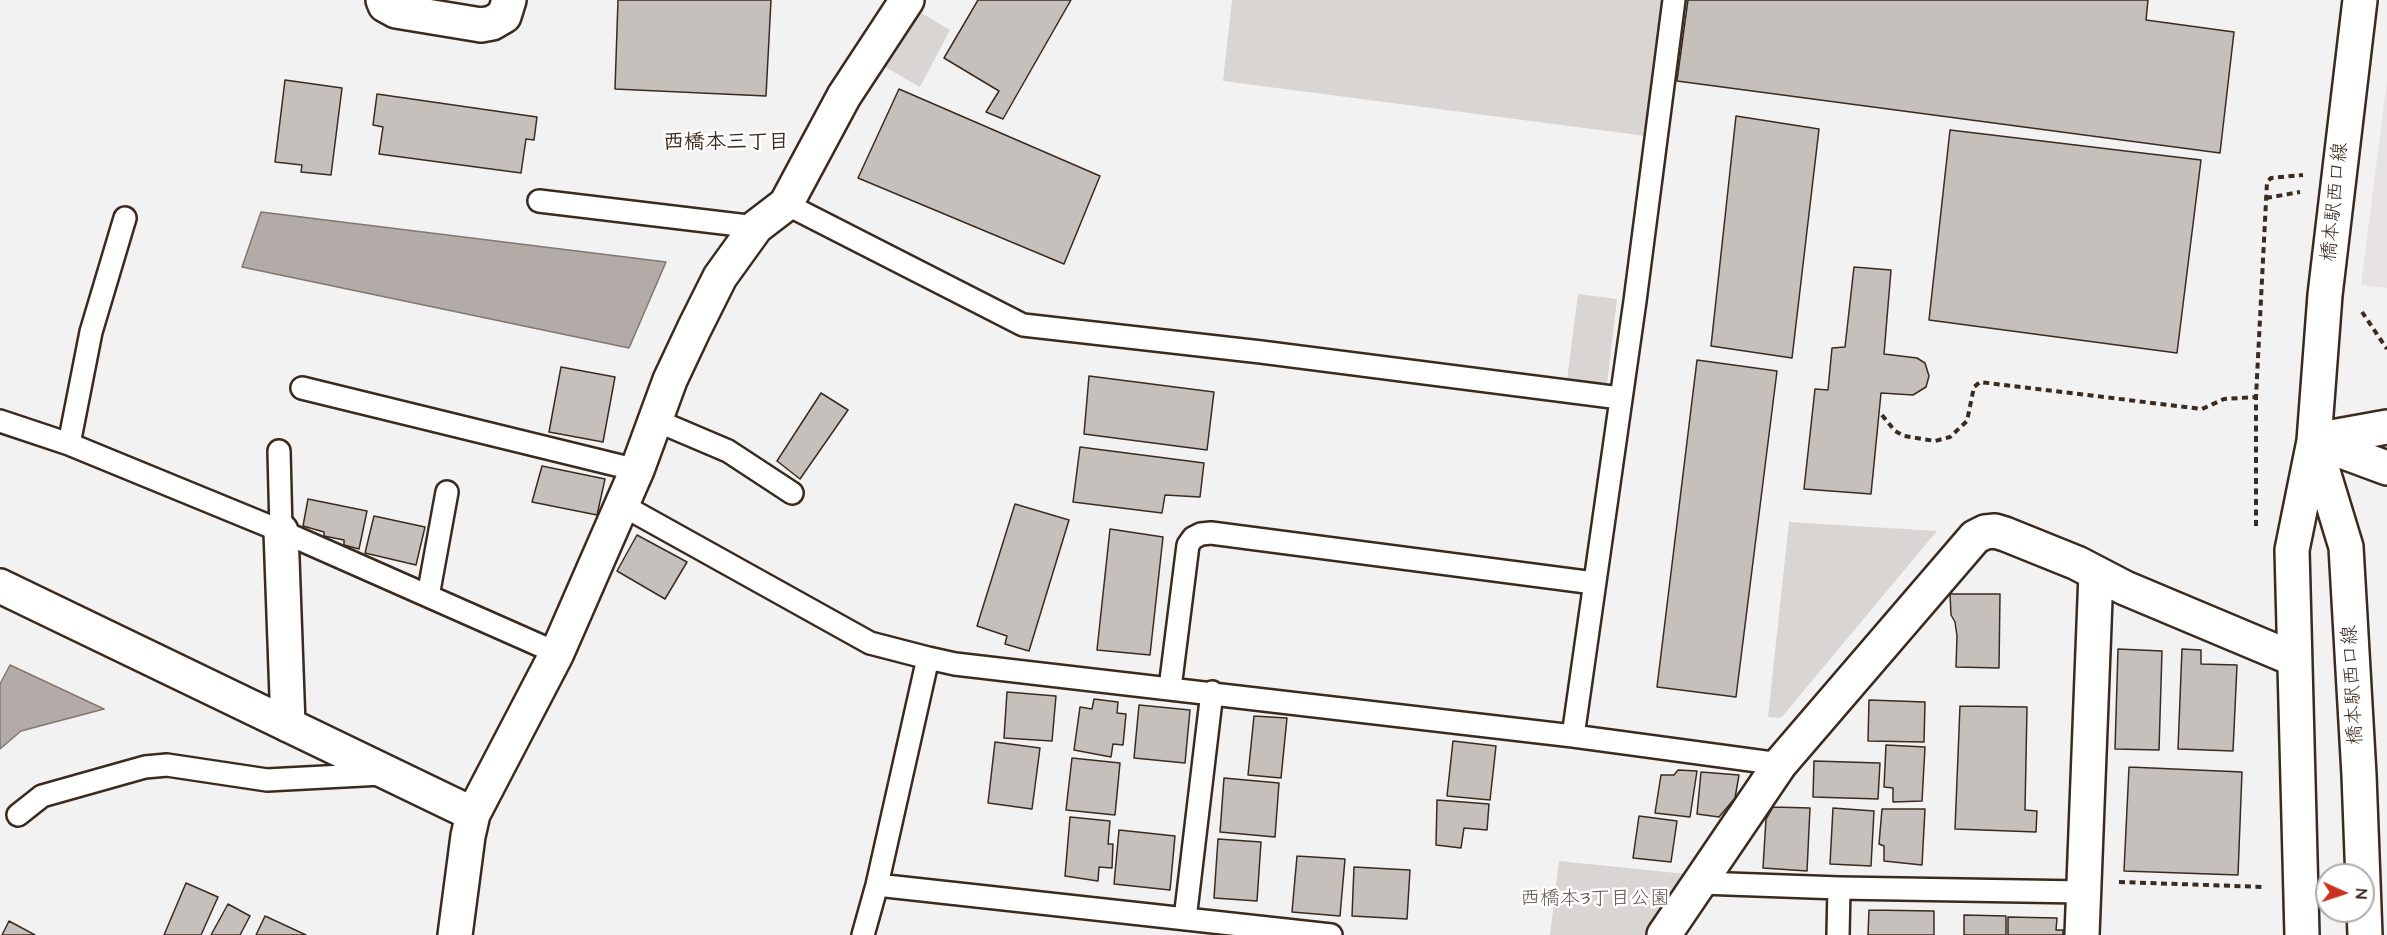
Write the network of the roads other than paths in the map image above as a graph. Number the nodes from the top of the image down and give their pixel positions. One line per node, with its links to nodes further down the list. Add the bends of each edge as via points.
1 (383, 0): 2 (street, via 396,11 482,25 504,16)
2 (508, 0)
3 (907, 0): 7 (street, via 844,96)
4 (1674, 0): 11 (lane)
5 (2360, 0): 15 (street, 橋本駅西口線, via 2324,307)
6 (540, 201): 9 (lane)
7 (786, 204): 9 (street); 11 (lane, via 1023,325)
8 (125, 218): 16 (lane, via 91,332)
9 (756, 226): 12 (street, via 720,277)
10 (302, 388): 19 (lane)
11 (1620, 398): 25 (lane)
12 (654, 420): 19 (street); 21 (lane, via 728,451)
13 (0, 422): 16 (lane)
14 (2387, 427): 15 (street)
15 (2314, 441): 18 (street); 30 (street, 橋本駅西口線, via 2292,550); 51 (street, 橋本駅西口線, via 2346,547)
16 (69, 444): 23 (lane)
17 (279, 451): 23 (lane)
18 (2387, 468)
19 (638, 470): 22 (street)
20 (447, 492): 27 (lane)
21 (792, 493)
22 (622, 505): 28 (street); 29 (lane, via 870,643)
23 (281, 531): 27 (lane); 33 (street)
24 (2096, 573): 30 (street); 35 (street, via 1995,531 1975,537); 41 (street)
25 (1594, 583): 31 (lane, via 1201,534 1188,545); 34 (lane)
26 (0, 586): 33 (street)
27 (428, 596): 28 (lane)
28 (557, 653): 37 (street)
29 (928, 658): 31 (lane); 40 (lane)
30 (2294, 659): 50 (street, 橋本駅西口線)
31 (1170, 688): 32 (lane)
32 (1212, 692): 34 (lane); 43 (lane)
33 (288, 725): 36 (street)
34 (1573, 736): 35 (lane)
35 (1780, 764): 39 (street)
36 (388, 774): 37 (street); 38 (lane, via 267,780 167,765 145,767 42,796)
37 (473, 814): 44 (street)
38 (18, 815)
39 (1701, 883): 42 (lane); 47 (street)
40 (877, 885): 43 (lane); 45 (lane)
41 (2083, 887): 42 (lane); 49 (street)
42 (1839, 888): 48 (lane)
43 (1190, 924): 46 (lane)
44 (456, 935)
45 (863, 935)
46 (1331, 935)
47 (1664, 935)
48 (1838, 935)
49 (2082, 935)
50 (2302, 935)
51 (2365, 935)

